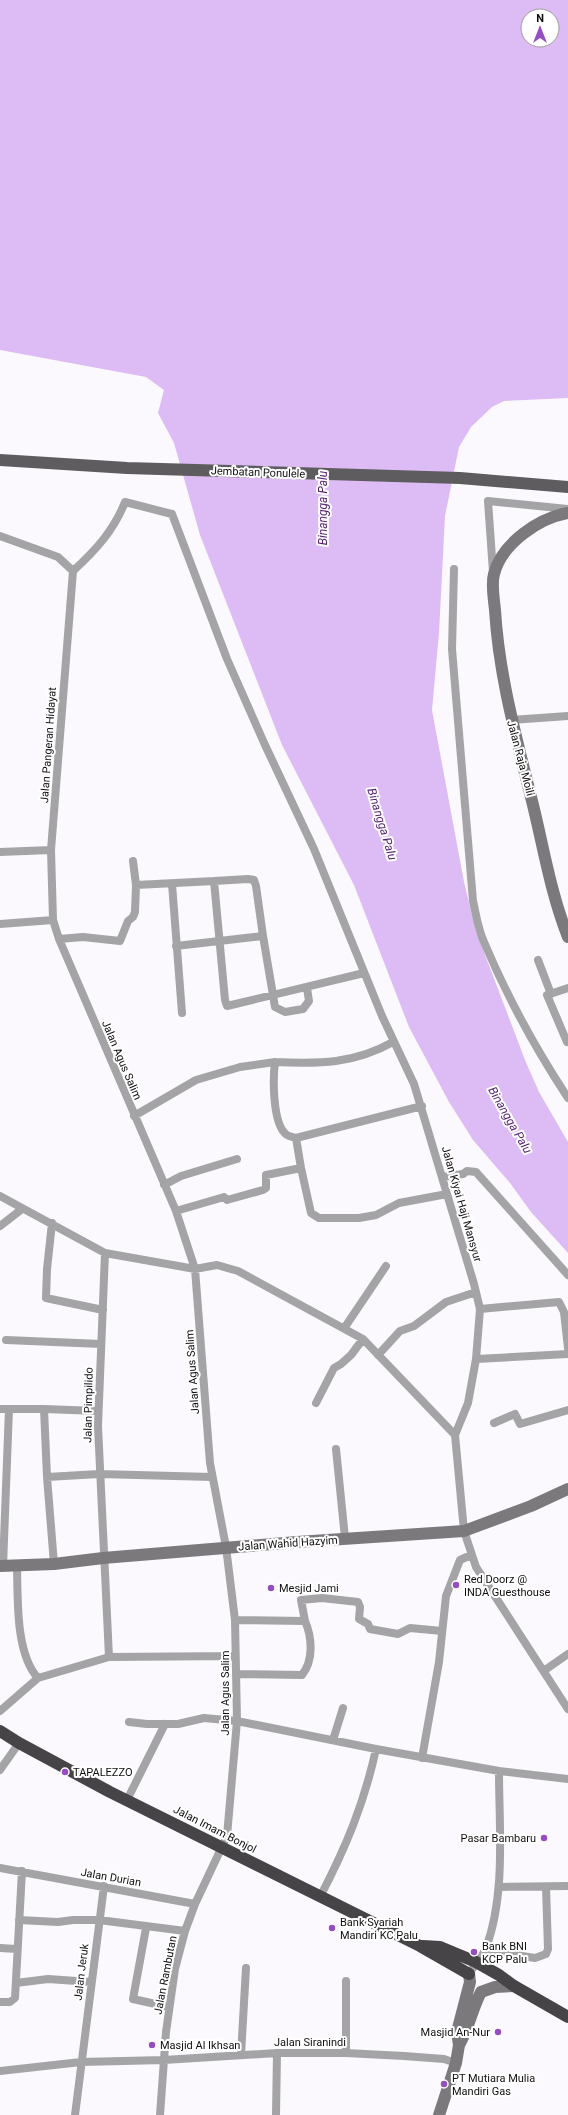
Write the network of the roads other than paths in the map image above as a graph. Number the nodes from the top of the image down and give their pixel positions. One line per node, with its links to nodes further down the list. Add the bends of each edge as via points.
1 (0, 460): 2 (main road, Jembatan Ponulele, via 127,468 460,478)
2 (568, 487)
3 (568, 509): 8 (street, via 488,501)
4 (568, 513): 8 (street, via 549,519 518,539 502,556)
5 (0, 536): 7 (street, via 58,557)
6 (454, 569): 34 (street, via 452,649 473,901 483,941 527,1028)
7 (73, 571): 11 (street, Jalan Pangeran Hidayat); 25 (street, Jalan Kiyai Haji Mansyur, via 107,536 125,502 172,514 227,659 314,849)
8 (494, 575): 10 (street, Jalan Raja Moili, via 499,651)
9 (568, 716): 10 (street)
10 (511, 720): 20 (street, Jalan Raja Moili, via 552,886)
11 (51, 850): 12 (street); 17 (street, Jalan Pangeran Hidayat)
12 (0, 852)
13 (133, 861): 16 (street)
14 (214, 881): 15 (street); 19 (street, via 248,878 254,880); 22 (street)
15 (172, 884): 16 (street); 23 (street)
16 (136, 885): 21 (street, via 135,915 128,921 120,941 83,937)
17 (53, 920): 18 (street); 21 (street, Jalan Agus Salim)
18 (0, 924)
19 (263, 936): 22 (street); 29 (street)
20 (568, 937)
21 (59, 939): 36 (street, Jalan Agus Salim)
22 (219, 941): 23 (street); 29 (street, via 226,1005 232,1006)
23 (176, 946): 30 (street)
24 (538, 960): 28 (street)
25 (364, 973): 26 (street); 31 (street, Jalan Kiyai Haji Mansyur)
26 (307, 988): 29 (street); 29 (street, via 308,1003 298,1011 279,1010 275,1007)
27 (568, 988): 28 (street)
28 (551, 994): 32 (street, via 547,995)
29 (272, 997)
30 (182, 1013)
31 (393, 1042): 33 (street, via 357,1058 323,1063); 35 (street, Jalan Kiyai Haji Mansyur, via 408,1070)
32 (567, 1042)
33 (275, 1062): 36 (street, via 240,1067 196,1080); 37 (street, via 274,1095 280,1124 287,1135)
34 (568, 1098)
35 (422, 1106): 37 (street); 40 (street, Jalan Kiyai Haji Mansyur)
36 (134, 1116): 41 (street, Jalan Agus Salim)
37 (296, 1138): 39 (street)
38 (237, 1159): 41 (street, via 181,1176)
39 (301, 1168): 42 (street, via 311,1213 319,1218 376,1215 399,1202); 45 (street, via 266,1175 266,1188 263,1190 227,1200 224,1197)
40 (443, 1177): 42 (street, Jalan Kiyai Haji Mansyur); 51 (street, via 467,1171 476,1172)
41 (164, 1185): 45 (street, Jalan Agus Salim)
42 (447, 1194): 52 (street, Jalan Kiyai Haji Mansyur)
43 (0, 1196): 44 (street)
44 (22, 1208): 46 (street); 47 (street)
45 (176, 1211): 50 (street, Jalan Agus Salim)
46 (52, 1223): 48 (street); 54 (street, via 46,1298)
47 (0, 1226)
48 (105, 1253): 50 (street); 54 (street, Jalan Pimpilido)
49 (386, 1266): 55 (street)
50 (195, 1269): 55 (street, via 217,1265 238,1271); 74 (street, Jalan Agus Salim)
51 (568, 1275)
52 (476, 1292): 53 (street, Jalan Kiyai Haji Mansyur); 61 (street, via 446,1302 414,1326 400,1331)
53 (480, 1309): 59 (street, via 559,1302 564,1312); 62 (street, Jalan Kiyai Haji Mansyur)
54 (103, 1310): 58 (street, Jalan Pimpilido)
55 (347, 1328): 56 (street)
56 (362, 1338): 61 (street); 63 (street, via 351,1355 334,1368)
57 (6, 1340): 58 (street)
58 (101, 1344): 68 (street, Jalan Pimpilido)
59 (568, 1348)
60 (568, 1354): 62 (street)
61 (378, 1355): 70 (street)
62 (476, 1359): 70 (street, Jalan Kiyai Haji Mansyur, via 468,1403)
63 (316, 1403)
64 (0, 1409): 65 (street)
65 (9, 1409): 66 (street); 82 (street)
66 (44, 1409): 68 (street); 73 (street)
67 (568, 1410): 69 (street, via 520,1424 515,1414)
68 (98, 1411): 72 (street, Jalan Pimpilido)
69 (494, 1423)
70 (455, 1435): 76 (street)
71 (336, 1449): 77 (street)
72 (99, 1474): 73 (street); 74 (street); 80 (street, Jalan Pimpilido)
73 (47, 1477): 81 (street)
74 (212, 1477): 78 (street, Jalan Agus Salim)
75 (568, 1489): 76 (street, Jalan Wahid Hazyim)
76 (464, 1531): 77 (street, Jalan Wahid Hazyim); 79 (street)
77 (345, 1538): 78 (street, Jalan Wahid Hazyim)
78 (226, 1547): 80 (street, Jalan Wahid Hazyim); 84 (street, Jalan Agus Salim)
79 (471, 1555): 86 (street, via 460,1560 451,1580 446,1596); 90 (street, via 476,1567)
80 (103, 1558): 81 (street, Jalan Wahid Hazyim); 89 (street, Jalan Pimpilido)
81 (54, 1564): 83 (street, Jalan Wahid Hazyim)
82 (2, 1566): 83 (street, Jalan Wahid Hazyim)
83 (17, 1566): 92 (street, via 20,1625 24,1648)
84 (235, 1620): 85 (street); 88 (street, Jalan Agus Salim)
85 (305, 1621): 86 (street, via 301,1600 322,1598 358,1602 359,1619 368,1624 370,1629 398,1634 410,1628); 91 (street, via 311,1641 302,1675)
86 (442, 1631): 103 (street)
87 (568, 1654): 90 (street)
88 (236, 1656): 89 (street); 91 (street, Jalan Agus Salim)
89 (109, 1657): 92 (street)
90 (544, 1670): 94 (street)
91 (236, 1674): 96 (street, Jalan Agus Salim)
92 (38, 1678): 95 (street)
93 (343, 1708): 100 (street)
94 (568, 1708)
95 (0, 1711)
96 (237, 1721): 98 (street, via 204,1718 186,1723); 100 (street); 108 (street, Jalan Agus Salim, via 227,1836)
97 (129, 1722): 98 (street)
98 (164, 1724): 107 (street)
99 (0, 1731): 101 (highway, Jalan Imam Bonjol)
100 (333, 1740): 102 (street)
101 (19, 1743): 104 (street); 107 (highway, Jalan Imam Bonjol)
102 (376, 1750): 103 (street); 115 (street, via 360,1811)
103 (422, 1758): 105 (street)
104 (0, 1770)
105 (499, 1771): 106 (street); 114 (street)
106 (568, 1779)
107 (127, 1800): 108 (highway, Jalan Imam Bonjol)
108 (222, 1847): 115 (highway, Jalan Imam Bonjol); 116 (street, Jalan Rambutan)
109 (0, 1868): 110 (street, Jalan Durian)
110 (22, 1871): 111 (street, Jalan Durian); 117 (street)
111 (104, 1886): 116 (street, Jalan Durian); 118 (street, Jalan Jeruk)
112 (546, 1886): 113 (street); 114 (street); 124 (street, via 546,1954 535,1958)
113 (568, 1886)
114 (498, 1888): 124 (street, via 493,1924)
115 (320, 1897): 121 (highway, Jalan Imam Bonjol)
116 (196, 1904): 120 (street, Jalan Rambutan)
117 (19, 1920): 118 (street); 123 (street)
118 (99, 1920): 119 (street); 129 (street, Jalan Jeruk)
119 (146, 1928): 120 (street); 133 (street, via 133,1999)
120 (185, 1931): 133 (street, Jalan Rambutan)
121 (420, 1946): 125 (highway, Jalan Imam Bonjol, via 440,1947); 127 (highway, Jalan Imam Bonjol)
122 (0, 1948): 123 (street)
123 (17, 1949): 130 (street)
124 (485, 1950): 125 (street)
125 (476, 1962): 127 (street); 131 (highway, Jalan Imam Bonjol)
126 (246, 1968): 138 (street)
127 (469, 1974): 135 (street, via 470,1982 457,2032)
128 (346, 1981): 137 (street)
129 (91, 1982): 130 (street, via 48,1980); 140 (street, Jalan Jeruk)
130 (16, 1983): 132 (street, via 13,2001)
131 (514, 1986): 134 (highway, Jalan Imam Bonjol); 135 (street, via 496,1987 481,1992 466,2034)
132 (0, 2002)
133 (169, 2007): 139 (street, Jalan Rambutan)
134 (568, 2017)
135 (459, 2045): 141 (street)
136 (277, 2053): 137 (street, Jalan Siranindi); 138 (street, Jalan Siranindi); 145 (street)
137 (346, 2053): 141 (street, Jalan Siranindi, via 431,2058)
138 (241, 2055): 139 (street, Jalan Siranindi)
139 (164, 2060): 140 (street, Jalan Siranindi); 144 (street, Jalan Rambutan)
140 (80, 2062): 142 (street, Jalan Siranindi); 143 (street, Jalan Jeruk)
141 (456, 2063): 146 (street)
142 (0, 2071)
143 (75, 2115)
144 (160, 2115)
145 (276, 2115)
146 (439, 2115)

